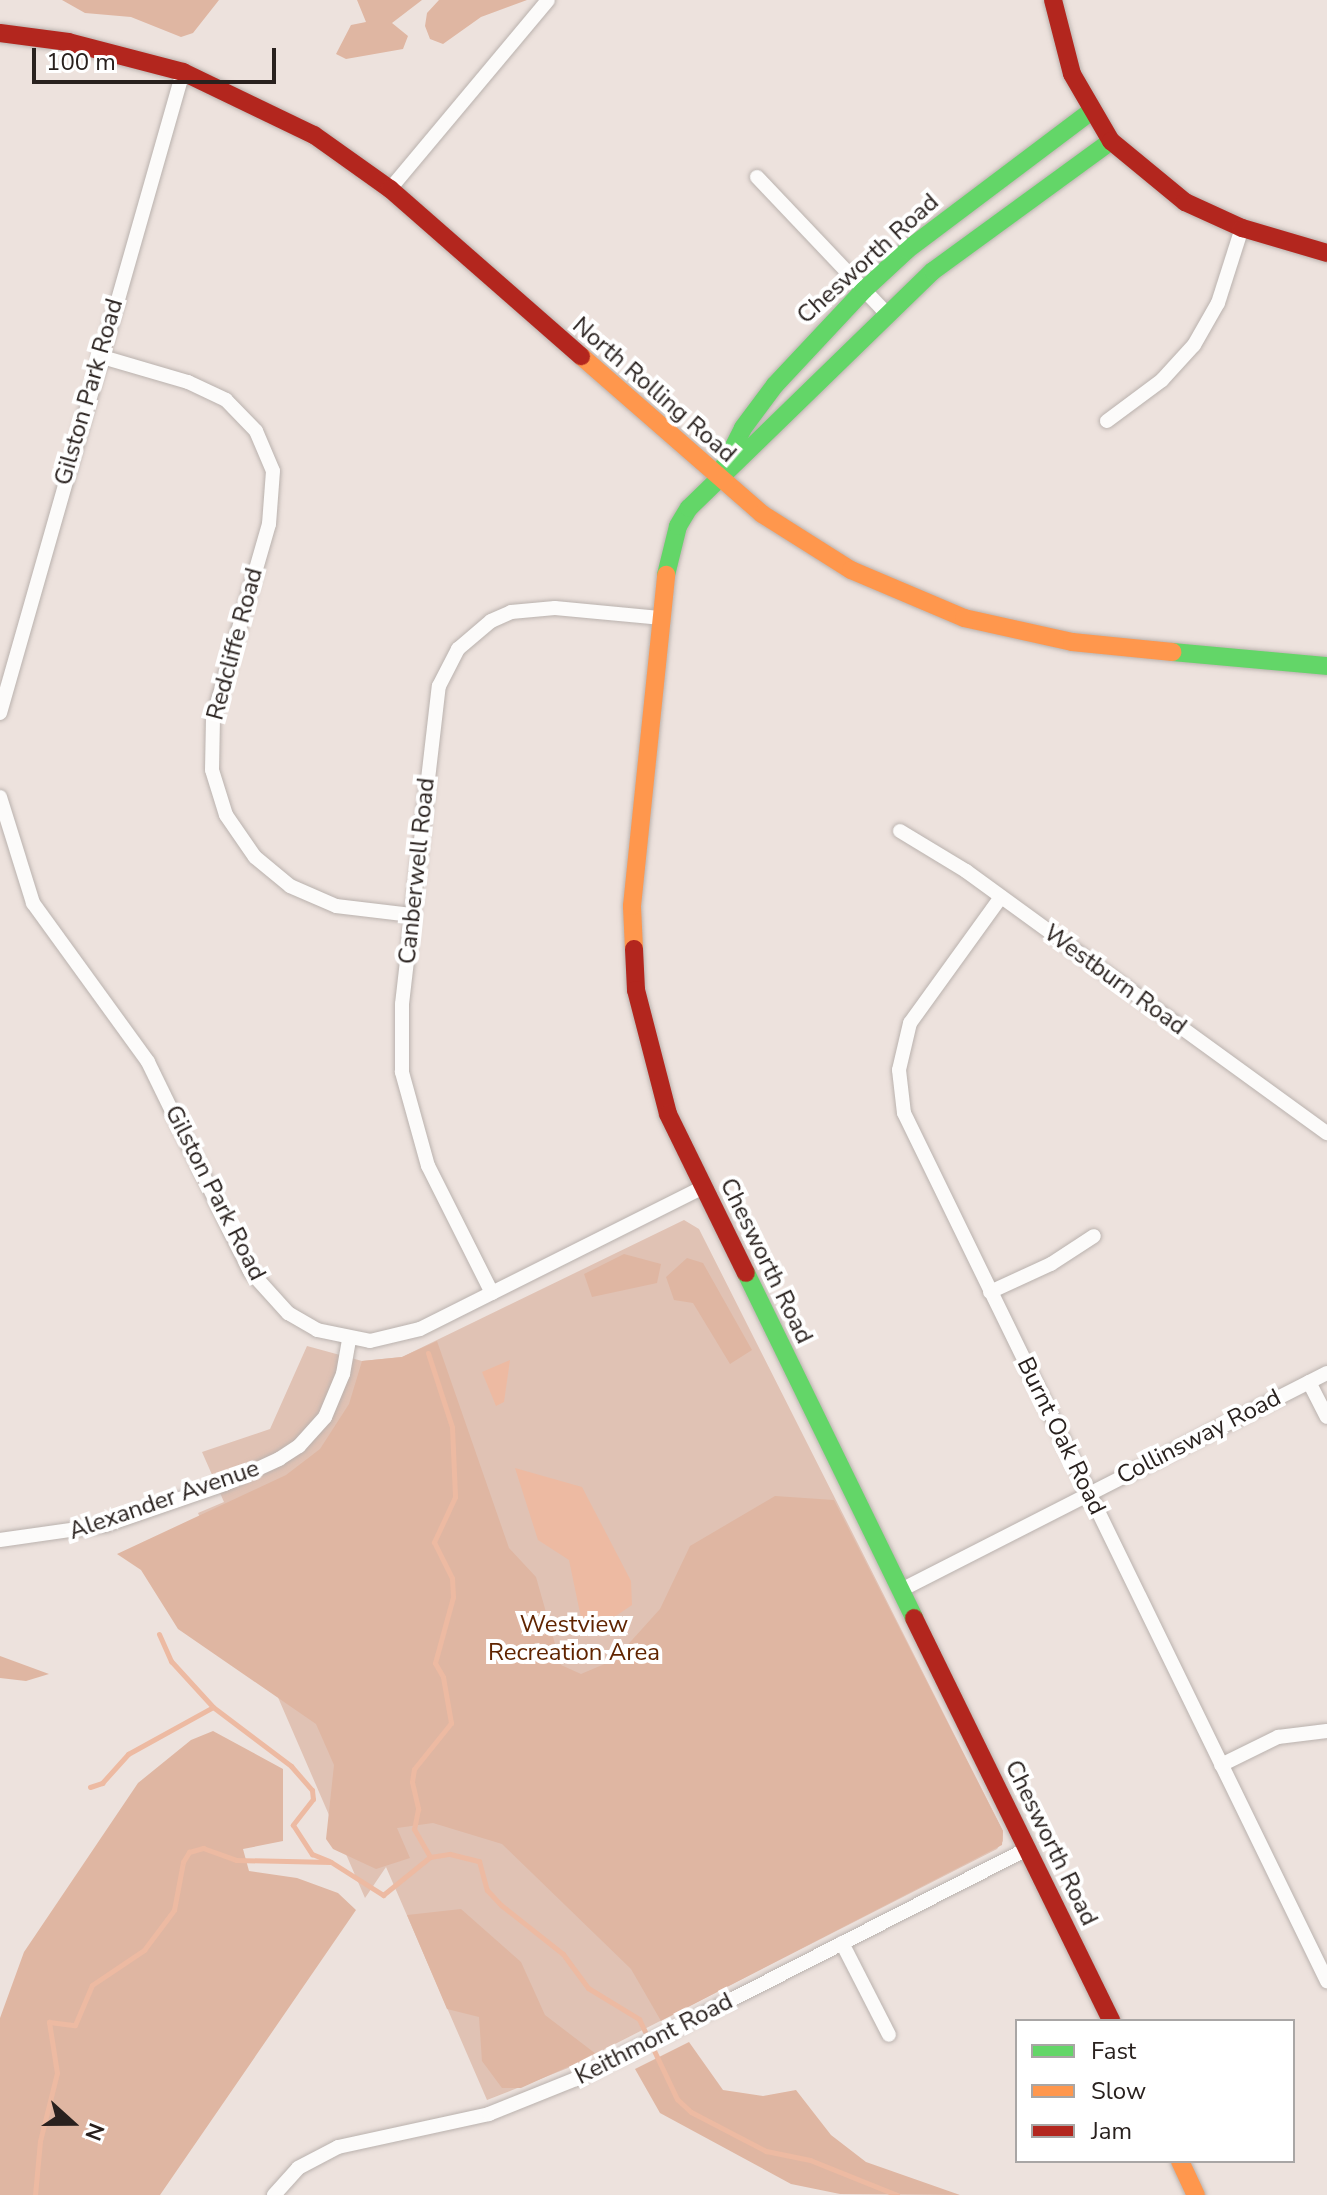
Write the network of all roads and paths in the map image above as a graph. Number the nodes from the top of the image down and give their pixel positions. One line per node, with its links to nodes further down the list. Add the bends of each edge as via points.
1 (548, 0): 8 (street)
2 (1053, 0): 5 (street, via 1061,46)
3 (0, 33): 4 (street, North Rolling Road, via 105,50)
4 (183, 72): 8 (street, North Rolling Road, via 276,113); 13 (street, Gilston Park Road)
5 (1090, 112): 6 (street); 11 (street, Chesworth Road, via 907,250)
6 (1111, 141): 9 (street, via 1185,202); 12 (street, Chesworth Road, via 984,232)
7 (757, 177): 11 (street)
8 (390, 189): 15 (street, North Rolling Road)
9 (1242, 228): 10 (street); 14 (street, via 1218,303 1194,345 1162,380)
10 (1327, 253)
11 (864, 290): 12 (street); 15 (street, Chesworth Road, via 775,385 743,428)
12 (887, 314): 15 (street, Chesworth Road, via 763,441)
13 (99, 356): 18 (street, Gilston Park Road); 22 (street, Redcliffe Road, via 188,382 226,400 256,431 273,471 269,524 213,718 212,770 226,815 255,857 290,886 336,906)
14 (1107, 421)
15 (718, 478): 16 (street, Chesworth Road, via 678,526); 17 (street, North Rolling Road, via 802,541 851,570 964,618 1072,642)
16 (660, 618): 22 (street, Canberwell Road, via 533,609 491,621 458,649 446,666 434,709); 24 (street, Chesworth Road, via 634,877 632,952 657,1079)
17 (1327, 666)
18 (0, 713)
19 (0, 797): 28 (street, Gilston Park Road, via 33,903 148,1062 250,1271 288,1313)
20 (900, 831): 21 (street, Westburn Road)
21 (1001, 897): 23 (street, Westburn Road); 26 (street, Burnt Oak Road, via 910,1023 899,1070 899,1092 913,1137)
22 (411, 915): 27 (street, Canberwell Road, via 400,1036 408,1106 428,1166)
23 (1327, 1133)
24 (703, 1187): 27 (street, Gilston Park Road); 34 (street, Chesworth Road)
25 (1094, 1236): 26 (street, via 1051,1264)
26 (990, 1292): 32 (street, Burnt Oak Road)
27 (492, 1293): 28 (street, Gilston Park Road, via 393,1338)
28 (349, 1339): 33 (street, Alexander Avenue, via 343,1374 325,1417 279,1459 225,1484 106,1525)
29 (1327, 1373): 30 (street, Collinsway Road)
30 (1309, 1382): 31 (street); 32 (street, Collinsway Road)
31 (1327, 1417)
32 (1089, 1493): 34 (street, Collinsway Road); 36 (street, Burnt Oak Road)
33 (0, 1540)
34 (901, 1590): 37 (street, Chesworth Road)
35 (1327, 1731): 36 (street, via 1278,1737)
36 (1221, 1765): 39 (street, Burnt Oak Road)
37 (1027, 1849): 38 (street, Keithmont Road); 40 (street, Chesworth Road)
38 (842, 1943): 41 (street); 43 (street, Keithmont Road, via 639,2047 489,2114 328,2151 298,2168)
39 (1327, 1981)
40 (1110, 2019)
41 (889, 2035)
42 (1181, 2163): 44 (street)
43 (274, 2195)
44 (1196, 2195)

